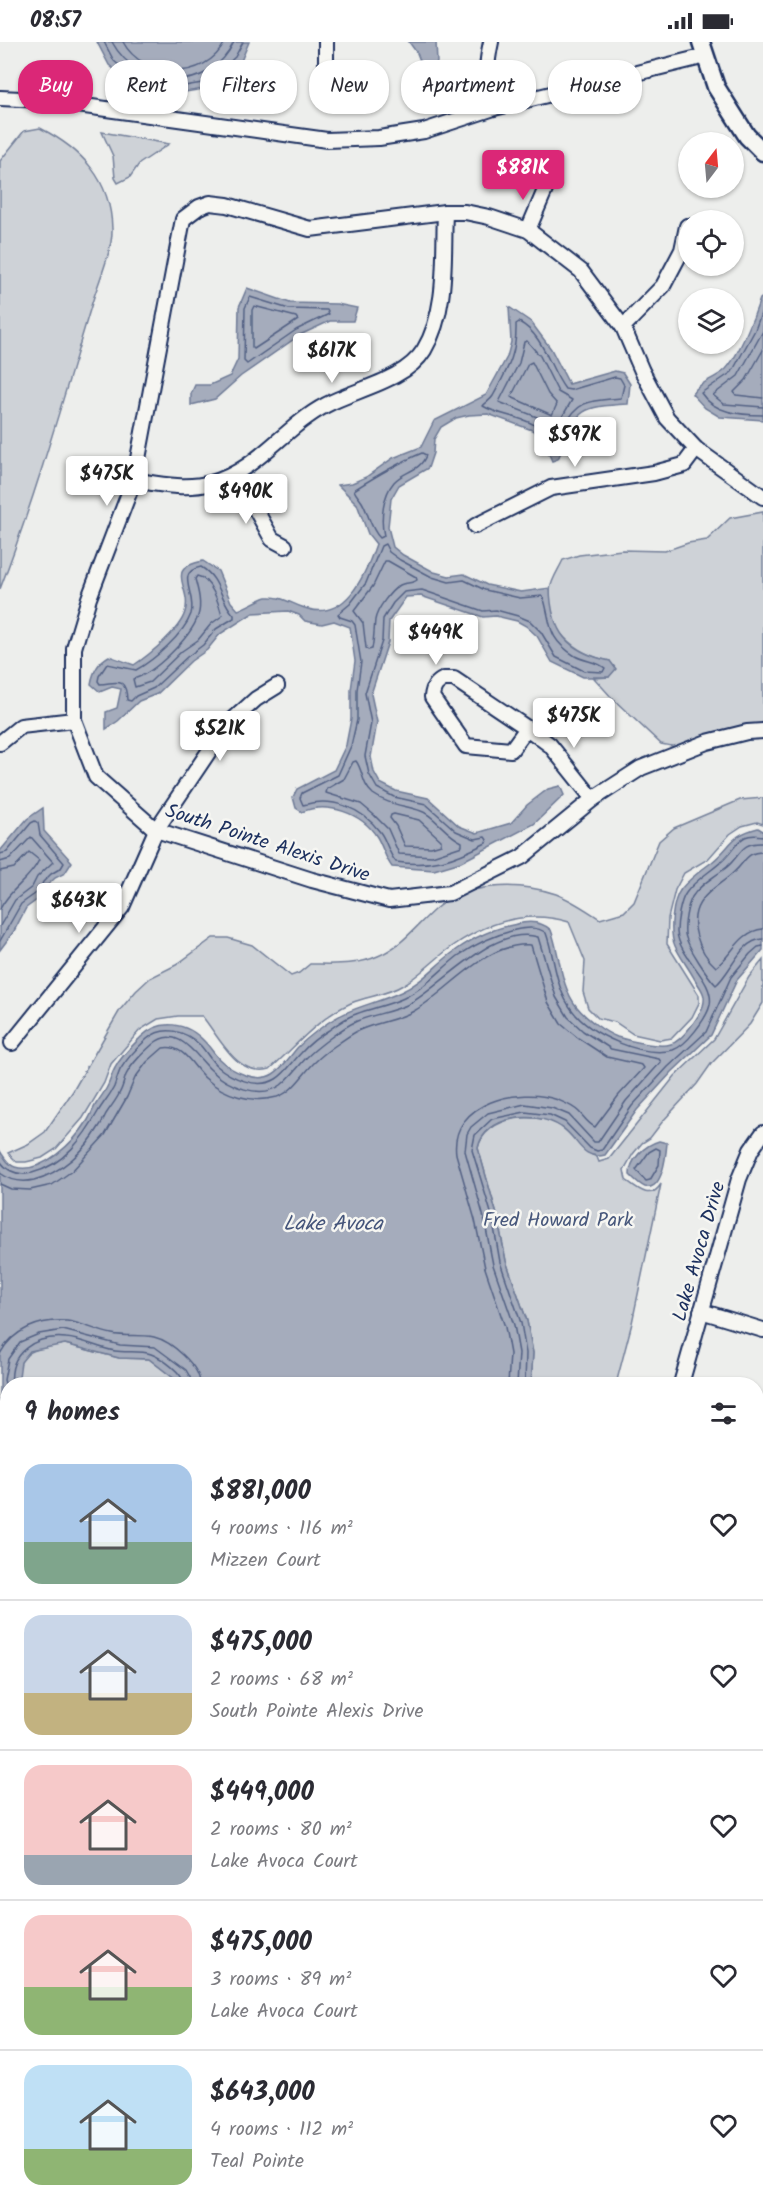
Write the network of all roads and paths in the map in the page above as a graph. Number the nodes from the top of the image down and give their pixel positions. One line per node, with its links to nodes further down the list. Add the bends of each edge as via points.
1 (326, 42): 4 (street)
2 (491, 42): 5 (street)
3 (704, 49): 6 (street); 9 (street, via 716,87 730,113)
4 (326, 60)
5 (487, 60)
6 (536, 96)
7 (0, 98): 8 (street, via 42,100 327,140 379,138 424,130)
8 (475, 114)
9 (763, 152)
10 (548, 183): 12 (street)
11 (445, 212): 12 (street, South Pointe Alexis Drive, via 489,217); 16 (street, via 442,291 423,351 414,362 389,378 325,405 299,421); 17 (street, South Pointe Alexis Drive, via 310,230 210,203 183,219)
12 (528, 230): 14 (street, South Pointe Alexis Drive, via 581,271)
13 (678, 258): 14 (street, via 663,286)
14 (623, 327): 15 (street, South Pointe Alexis Drive, via 667,418)
15 (696, 449): 18 (street, South Pointe Alexis Drive); 19 (street, via 684,465 551,488)
16 (236, 474): 17 (street, via 189,487); 20 (street, via 272,540)
17 (134, 480): 22 (street, South Pointe Alexis Drive, via 74,648)
18 (763, 497)
19 (475, 526)
20 (285, 546)
21 (277, 686): 27 (street, via 226,726)
22 (74, 720): 25 (street, via 21,726); 27 (street, South Pointe Alexis Drive, via 96,777)
23 (526, 728): 23 (street, via 454,679 444,679 433,689 432,697 466,746 511,750); 26 (street, via 550,745)
24 (763, 732): 26 (street, South Pointe Alexis Drive, via 747,732 685,750 641,768)
25 (0, 743)
26 (593, 799): 27 (street, South Pointe Alexis Drive, via 522,857 450,893 389,900 312,880)
27 (156, 830): 28 (street, via 122,907)
28 (12, 1043)
29 (761, 1139): 30 (street, Lake Avoca Drive, via 739,1179)
30 (701, 1311): 31 (street); 32 (street, Lake Avoca Drive)
31 (763, 1330)
32 (683, 1377)

